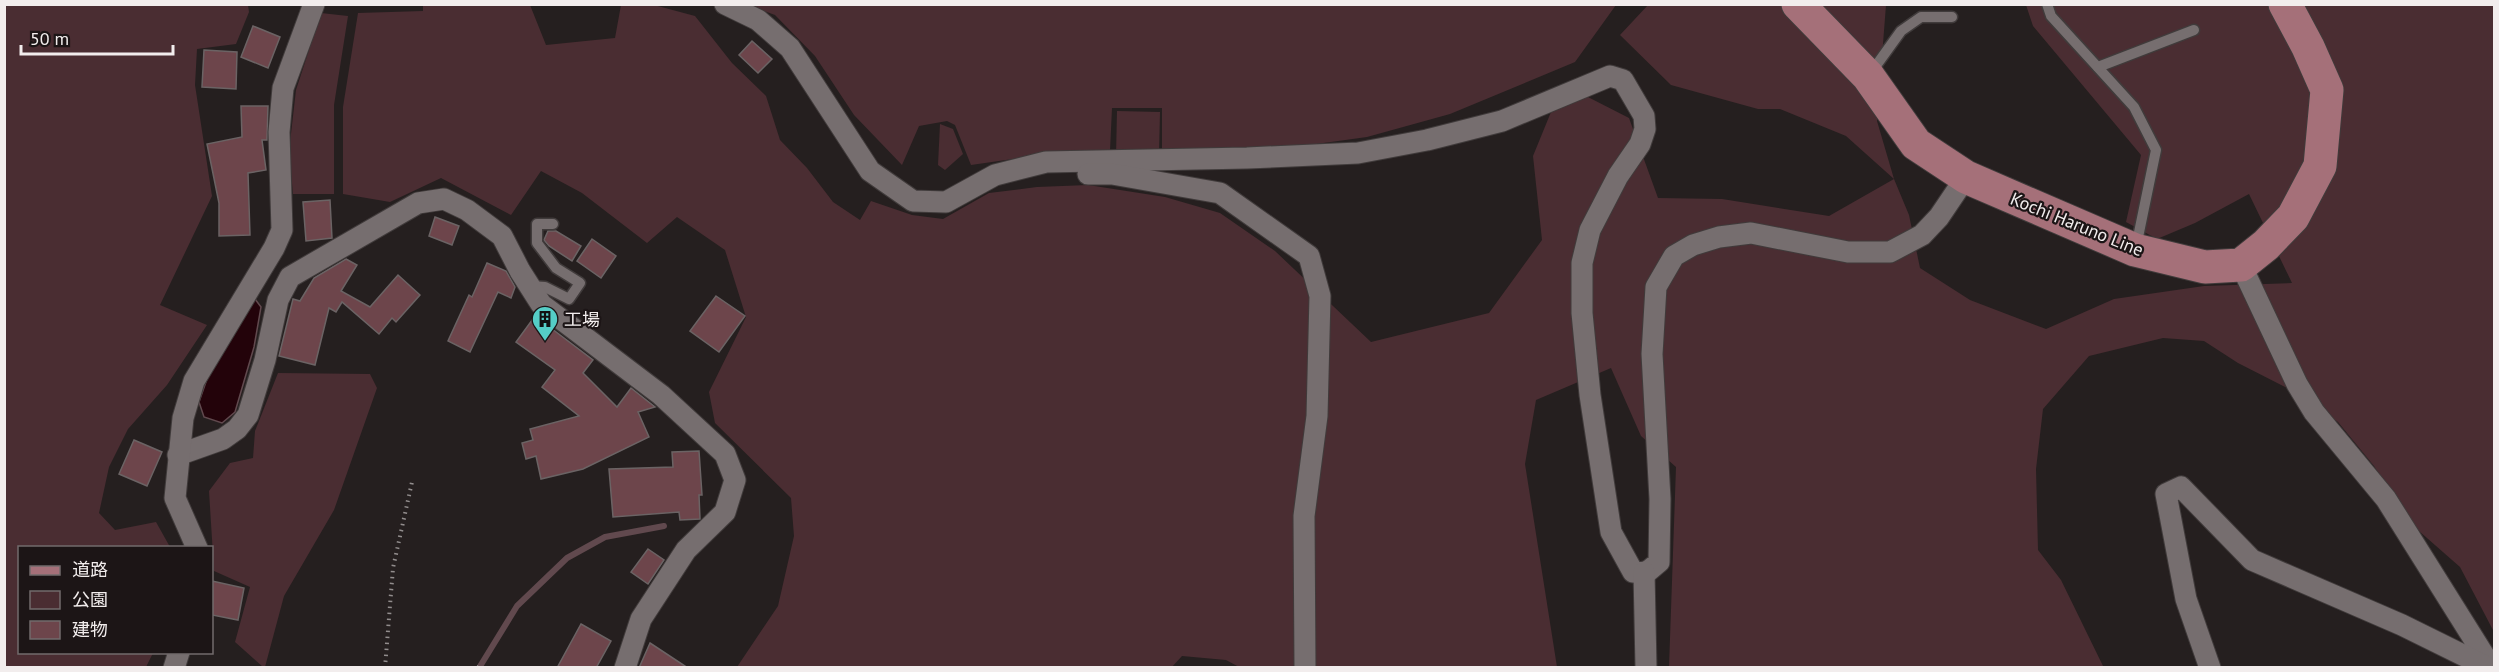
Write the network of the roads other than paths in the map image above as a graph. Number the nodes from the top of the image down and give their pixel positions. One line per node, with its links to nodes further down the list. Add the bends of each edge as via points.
1 (314, 4): 16 (street, via 283,88 279,132 282,230 194,381)
2 (725, 4): 10 (street, via 758,20 790,48 870,171 913,201 946,202)
3 (1798, 4): 9 (main road, Kochi Haruno Line)
4 (2047, 4): 8 (lane, via 2051,16)
5 (2285, 4): 14 (main road, via 2327,90 2320,166 2293,217)
6 (1952, 17): 9 (lane, via 1921,17 1900,31)
7 (2194, 30): 8 (lane)
8 (2098, 67): 13 (lane, via 2134,107 2156,150)
9 (1868, 76): 11 (main road, Kochi Haruno Line, via 1916,144)
10 (995, 175): 18 (street, via 1046,162 1358,153 1502,121 1610,76 1623,80 1644,116 1644,129 1640,144 1590,230 1582,263 1582,313 1611,532 1632,572); 20 (street, via 1112,174 1220,193 1309,255 1320,296 1317,416 1305,516)
11 (1966, 177): 13 (main road, Kochi Haruno Line); 18 (street, via 1922,235 1890,252 1848,252 1751,233 1693,244 1674,256 1656,287 1652,354 1660,499 1659,562)
12 (553, 224): 15 (lane, via 537,224 537,243 556,268 580,284 569,299 545,287)
13 (2135, 250): 14 (main road, Kochi Haruno Line, via 2205,267)
14 (2241, 265): 23 (street, via 2313,412 2386,499)
15 (530, 286): 16 (street, via 502,236 494,229 444,199 418,203 290,277 278,300 248,415 223,439); 19 (street, via 541,304 661,395 725,454 735,480 725,512 686,550 641,619)
16 (178, 455): 17 (street, via 175,498)
17 (196, 546)
18 (1644, 572): 21 (street)
19 (625, 668)
20 (1305, 668)
21 (1646, 668)
22 (2210, 668): 23 (street, via 2186,599 2166,494 2181,487 2252,560)
23 (2491, 668)

